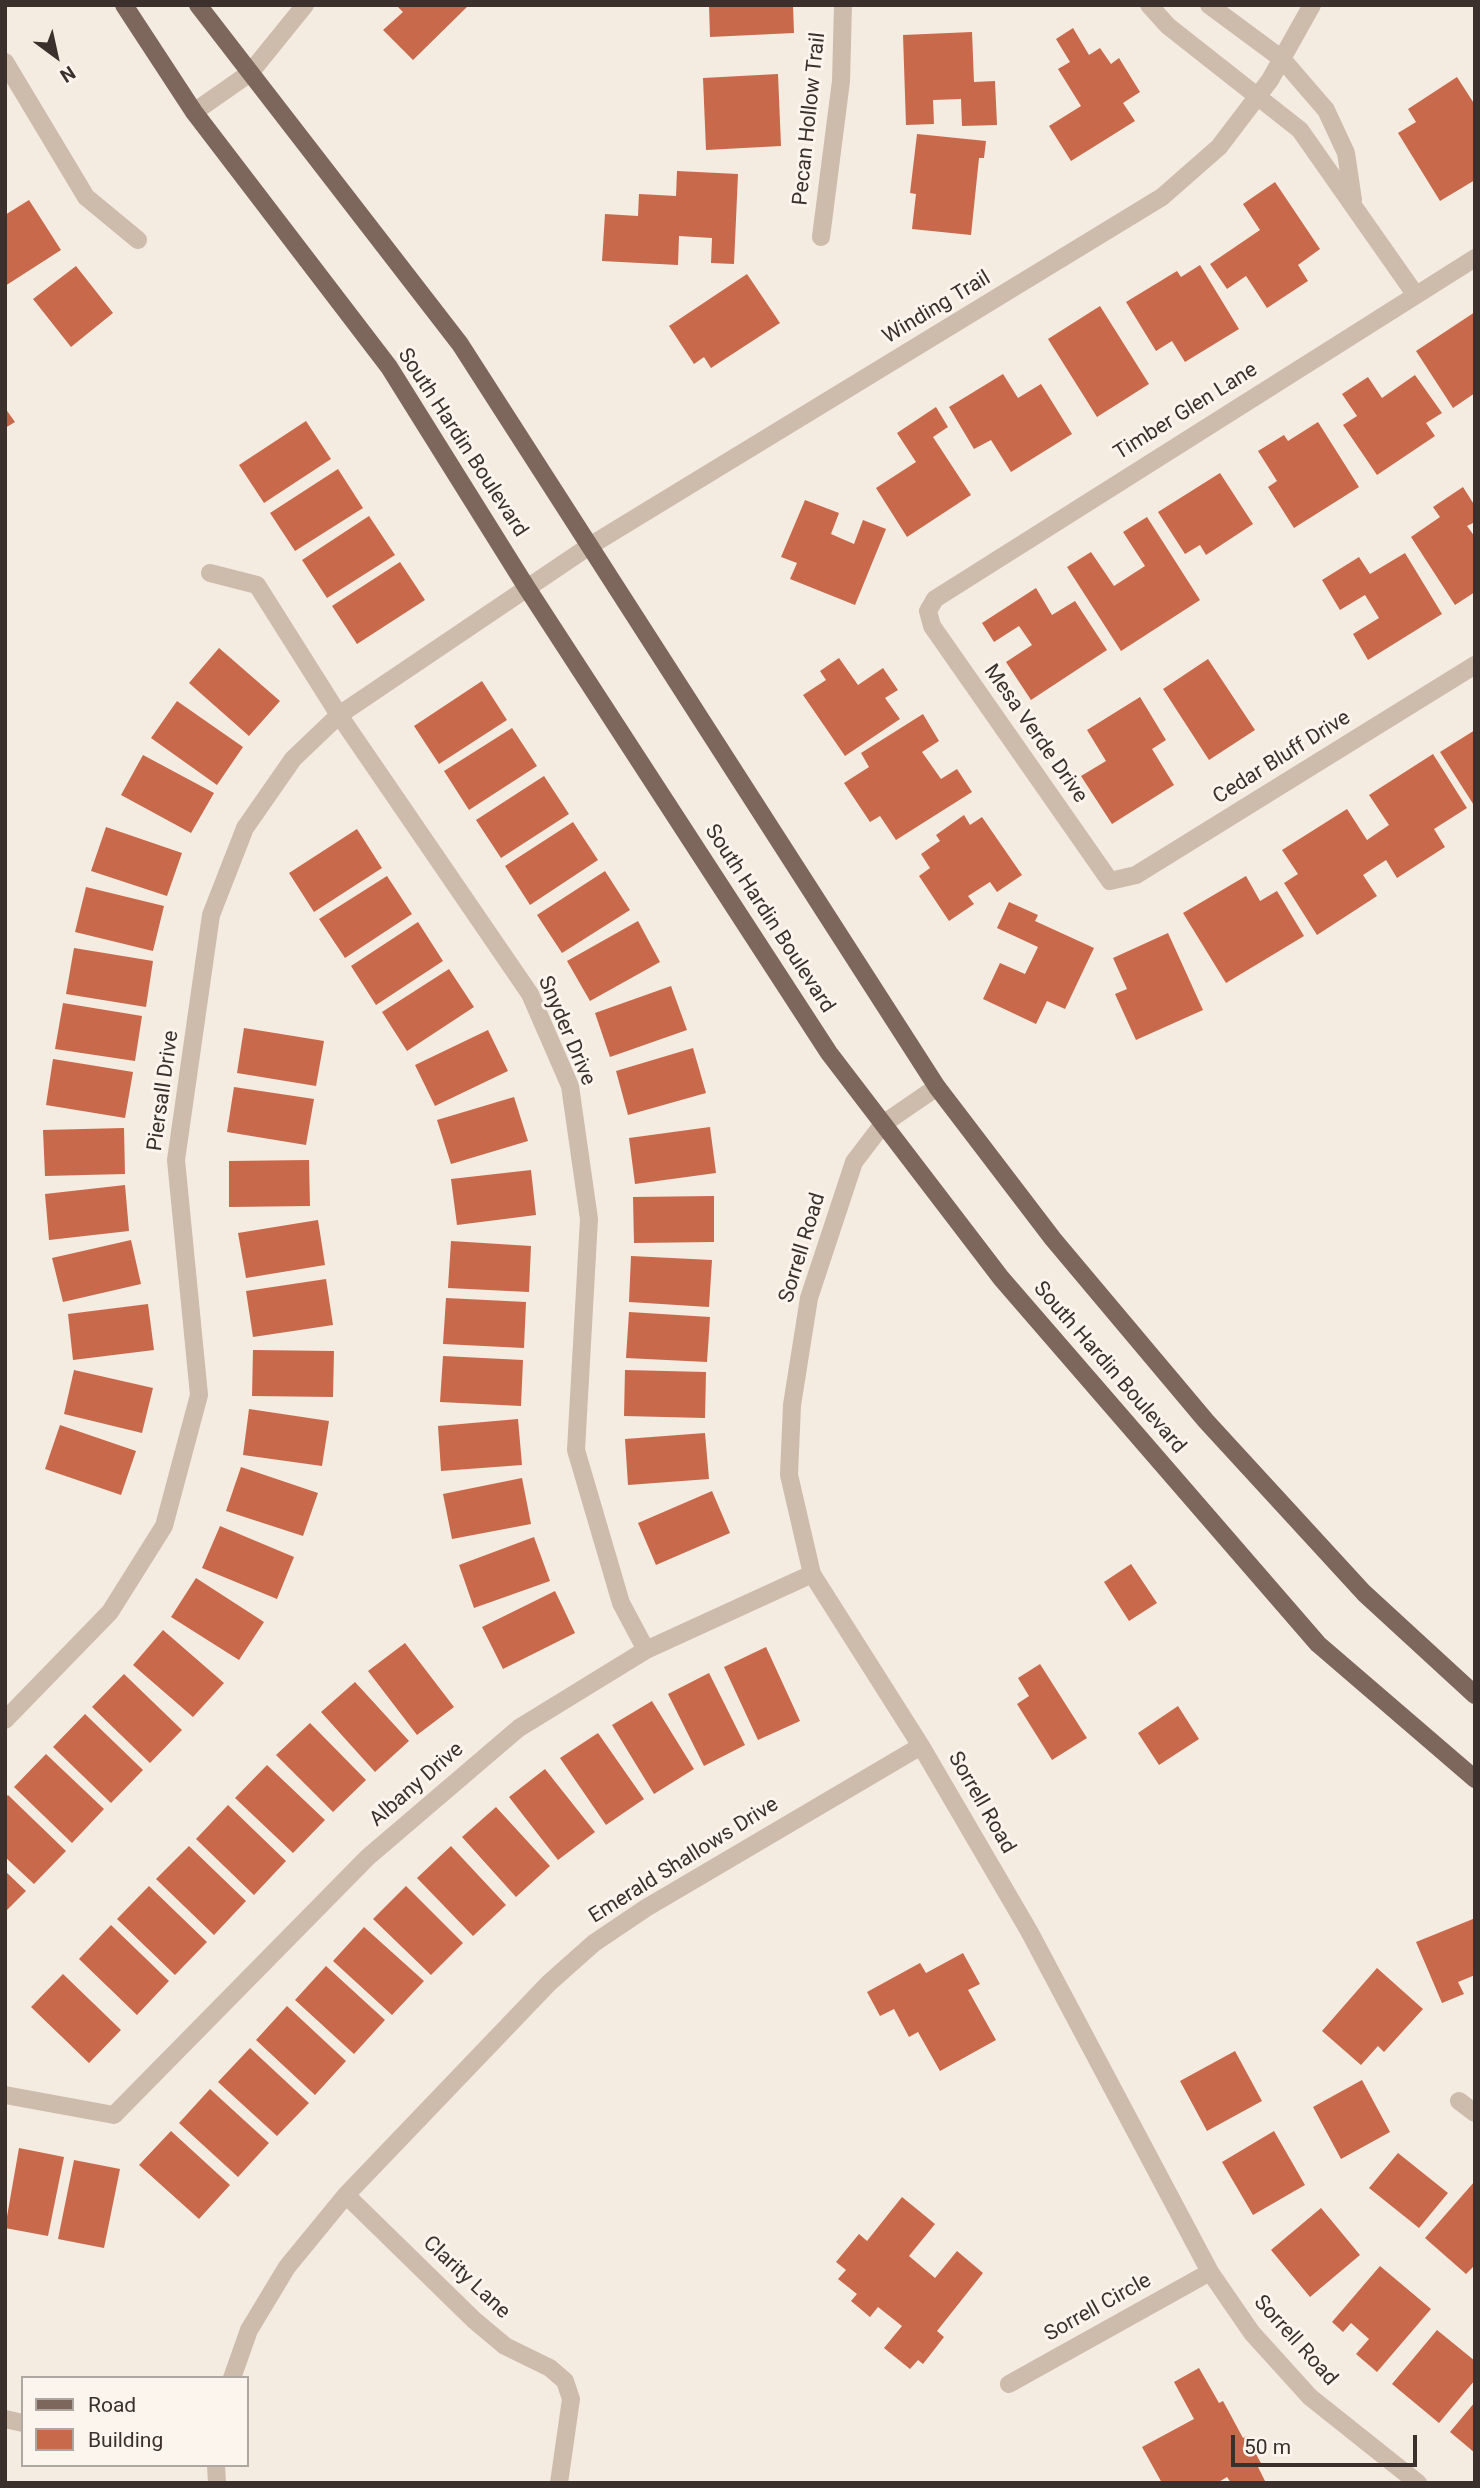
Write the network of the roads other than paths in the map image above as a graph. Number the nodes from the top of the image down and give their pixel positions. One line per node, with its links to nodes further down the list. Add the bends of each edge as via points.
1 (124, 5): 12 (main road, South Hardin Boulevard)
2 (198, 5): 10 (main road, South Hardin Boulevard)
3 (305, 5): 10 (street)
4 (843, 5): 14 (street, Pecan Hollow Trail, via 841,81)
5 (1149, 5): 11 (street, via 1168,26)
6 (1209, 5): 8 (street)
7 (1312, 5): 8 (street, Winding Trail)
8 (1282, 59): 11 (street, Winding Trail); 13 (street, via 1325,110 1346,153)
9 (5, 62): 15 (street, via 86,197)
10 (250, 73): 12 (street); 18 (main road, South Hardin Boulevard, via 460,344)
11 (1259, 95): 13 (street, via 1300,130); 18 (street, Winding Trail, via 1219,147 1162,197)
12 (194, 112): 20 (main road, South Hardin Boulevard, via 389,367)
13 (1354, 203): 17 (street)
14 (821, 237)
15 (138, 240)
16 (1475, 258): 17 (street, Timber Glen Lane)
17 (1415, 294): 21 (street, Timber Glen Lane, via 935,599)
18 (588, 547): 20 (street, Winding Trail); 25 (main road, South Hardin Boulevard)
19 (210, 573): 23 (street, Snyder Drive, via 257,585)
20 (527, 588): 23 (street, Piersall Drive); 26 (main road, South Hardin Boulevard, via 829,1053)
21 (928, 611): 24 (street, Mesa Verde Drive, via 932,626)
22 (1475, 665): 24 (street, Cedar Bluff Drive, via 1136,875)
23 (339, 715): 28 (street, Snyder Drive, via 530,994 570,1086 589,1219 576,1450 621,1603); 30 (street, Piersall Drive, via 293,758 245,828 211,915 176,1160 199,1395 164,1526 110,1612)
24 (1110, 881)
25 (937, 1087): 26 (street, Sorrell Road); 29 (main road, South Hardin Boulevard, via 1054,1240 1206,1421 1364,1593)
26 (883, 1124): 27 (street, Sorrell Road, via 854,1162 808,1298 794,1391 789,1475); 32 (main road, South Hardin Boulevard, via 1001,1278 1318,1644)
27 (812, 1574): 28 (street, Albany Drive); 31 (street, Sorrell Road)
28 (646, 1650): 33 (street, Albany Drive, via 519,1728 368,1857 114,2115)
29 (1475, 1695)
30 (5, 1720)
31 (921, 1746): 36 (street, Emerald Shallows Drive, via 594,1943 549,1983); 37 (street, Sorrell Road, via 1029,1931)
32 (1475, 1779)
33 (5, 2095)
34 (1459, 2101): 35 (street)
35 (1475, 2113)
36 (346, 2195): 38 (street, Emerald Shallows Drive, via 287,2267 265,2302); 40 (street, Clarity Lane, via 474,2320 505,2346 550,2368 565,2381 571,2399)
37 (1210, 2272): 39 (street, Sorrell Circle); 41 (street, Sorrell Road, via 1252,2333 1310,2397)
38 (233, 2376)
39 (1009, 2384)
40 (559, 2483)
41 (1418, 2483)

